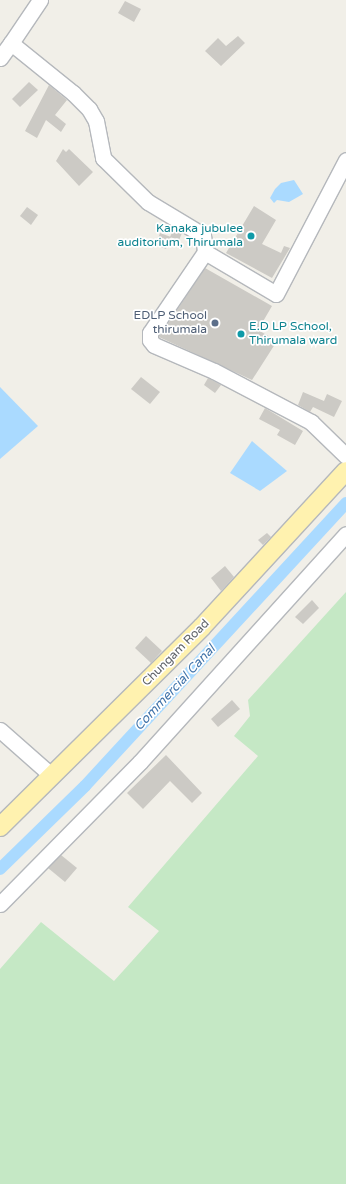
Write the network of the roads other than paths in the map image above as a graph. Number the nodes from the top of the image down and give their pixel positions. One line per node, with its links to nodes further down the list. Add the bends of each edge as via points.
1 (40, 0): 2 (street)
2 (11, 43): 3 (street); 5 (street, via 89,108 96,121 103,158 148,202 203,235)
3 (0, 58)
4 (346, 160): 5 (street, via 276,294)
5 (205, 252): 6 (street, via 150,333 150,340 154,345 214,371 311,422)
6 (346, 456)
7 (346, 472): 10 (main road, Chungam Road, via 202,627)
8 (346, 534): 12 (street, via 140,762)
9 (0, 730): 10 (street)
10 (52, 776): 11 (main road, Chungam Road)
11 (0, 828)
12 (0, 904)

